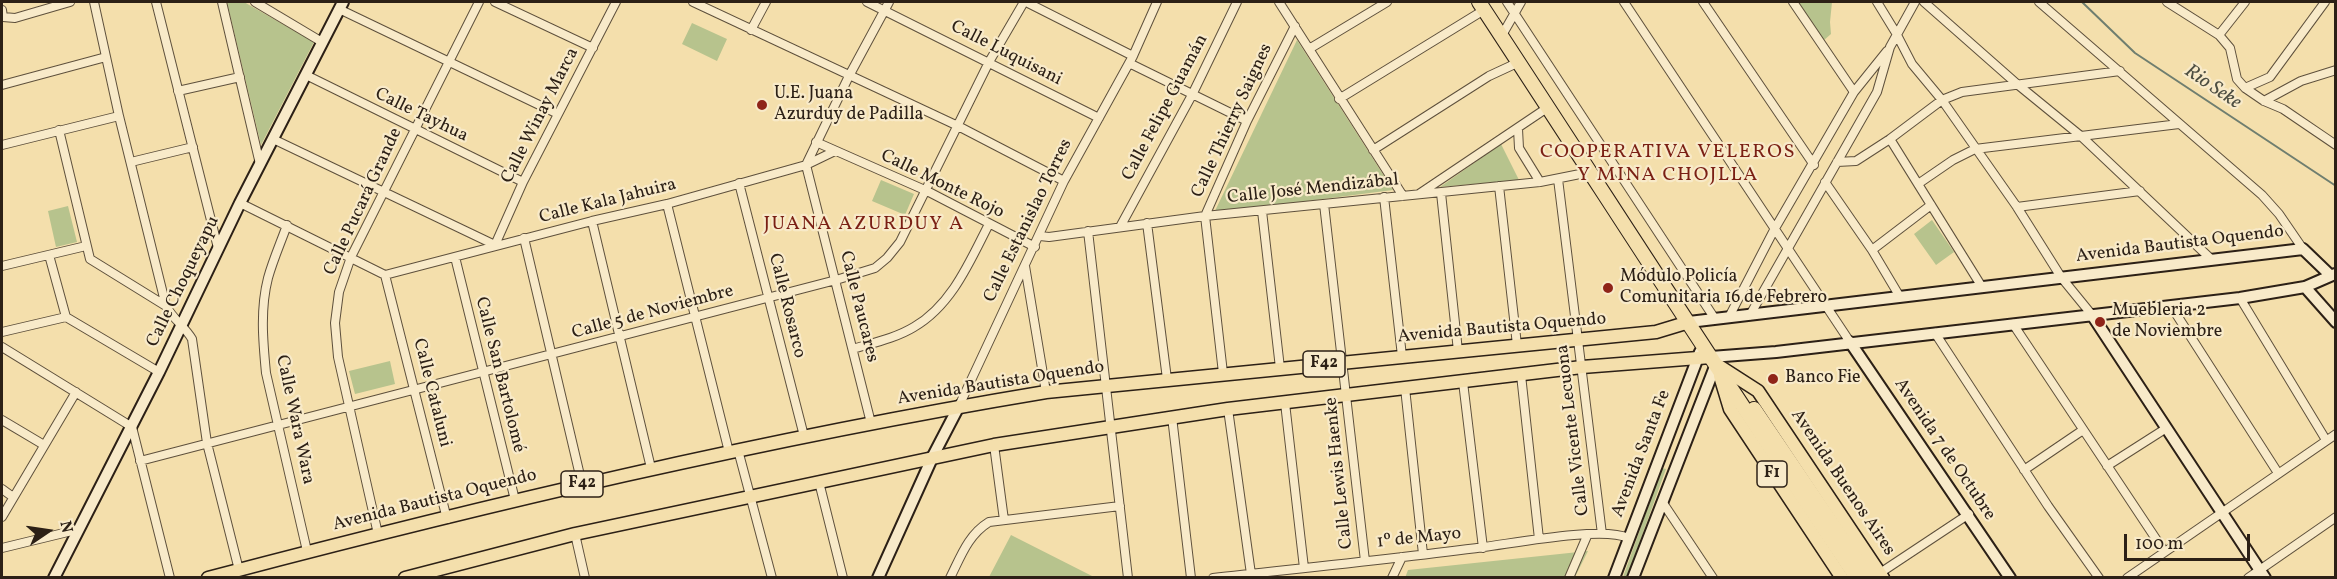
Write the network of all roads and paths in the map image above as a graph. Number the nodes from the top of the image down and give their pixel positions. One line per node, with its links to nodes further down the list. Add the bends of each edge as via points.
1 (70, 2): 35 (street, via 15,18)
2 (94, 2): 46 (street)
3 (156, 2): 59 (street)
4 (222, 2): 55 (street)
5 (255, 2): 41 (street)
6 (479, 2): 47 (street, Calle Pucará Grande)
7 (495, 2): 43 (street)
8 (616, 2): 43 (street, Calle Winay Marca)
9 (693, 2): 37 (street)
10 (766, 2): 37 (street)
11 (867, 2): 33 (street, Calle Luquisani)
12 (889, 2): 33 (street)
13 (1025, 2): 45 (street); 48 (street, Calle 5 de Noviembre)
14 (1156, 2): 45 (street, Calle Estanislao Torres)
15 (1237, 2): 61 (street, Calle Felipe Guamán)
16 (1279, 2): 36 (street)
17 (1387, 2): 44 (street)
18 (1507, 2): 34 (street)
19 (1521, 2): 34 (street)
20 (1624, 2): 120 (street)
21 (1703, 2): 91 (street)
22 (1793, 2): 60 (street)
23 (1876, 2): 38 (street)
24 (1915, 2): 38 (street)
25 (1924, 2): 56 (street)
26 (2039, 2): 52 (street)
27 (2245, 2): 39 (street)
28 (2325, 2): 30 (street); 58 (street, via 2270,77)
29 (2170, 3): 39 (street)
30 (2334, 3)
31 (341, 5): 41 (main road, Calle Choqueyapu); 47 (street)
32 (1481, 6): 40 (highway, Avenida Buenos Aires / F1); 62 (street)
33 (885, 10): 48 (street, Calle Luquisani); 54 (street)
34 (1514, 13): 40 (street); 154 (street)
35 (2, 15)
36 (1295, 26): 44 (street); 69 (street, Calle Thierry Saignes)
37 (751, 30): 54 (street)
38 (1896, 33): 42 (street); 63 (street, via 1912,64)
39 (2219, 35): 58 (street, via 2230,48 2237,79)
40 (1501, 37): 50 (highway, Avenida Buenos Aires / F1)
41 (322, 42): 53 (main road, Calle Choqueyapu)
42 (1890, 47): 60 (street); 88 (street, via 1877,92)
43 (593, 48): 66 (street, Calle Winay Marca)
44 (1309, 49): 62 (street)
45 (1133, 56): 49 (street, Calle Estanislao Torres)
46 (106, 57): 57 (street); 67 (street)
47 (448, 62): 66 (street); 74 (street, Calle Pucará Grande)
48 (989, 63): 68 (street, Calle Luquisani); 71 (street, Calle 5 de Noviembre)
49 (1129, 63): 61 (street); 68 (street, Calle Estanislao Torres)
50 (1517, 63): 65 (highway, Avenida Buenos Aires / F1); 85 (street, via 1489,76)
51 (2336, 70): 64 (street, via 2301,81)
52 (2120, 71): 56 (street); 70 (street)
53 (306, 75): 74 (street, Calle Tayhua); 78 (main road, Calle Choqueyapu)
54 (849, 76): 71 (street); 80 (street)
55 (240, 77): 59 (street); 89 (street)
56 (2017, 84): 63 (street, via 1962,92); 76 (street)
57 (2, 85)
58 (2245, 88): 64 (street)
59 (178, 91): 83 (street)
60 (1854, 92): 91 (street)
61 (1192, 95): 69 (street); 119 (street, Calle Felipe Guamán)
62 (1339, 99): 85 (street)
63 (1942, 100): 79 (street); 84 (street)
64 (2264, 101): 77 (street)
65 (1547, 108): 72 (street); 92 (highway, Avenida Buenos Aires / F1)
66 (558, 114): 95 (street, Calle Winay Marca)
67 (119, 116): 73 (street); 87 (street)
68 (1099, 118): 94 (street, Calle Estanislao Torres)
69 (1247, 121): 114 (street, Calle Thierry Saignes)
70 (2179, 124): 76 (street); 130 (street, via 2262,195)
71 (958, 126): 94 (street); 102 (street, Calle 5 de Noviembre)
72 (1518, 129): 96 (street, via 1519,148); 105 (street)
73 (59, 130): 81 (street); 125 (street)
74 (414, 130): 95 (street, Calle Tayhua); 101 (street, Calle Pucará Grande)
75 (2336, 134): 77 (street)
76 (2082, 137): 84 (street); 103 (street)
77 (2326, 137): 82 (street)
78 (273, 139): 89 (main road, Calle Choqueyapu); 101 (street)
79 (1890, 139): 88 (street, via 1856,161); 99 (street)
80 (816, 142): 86 (street, Calle Monte Rojo); 90 (street)
81 (2, 145)
82 (2336, 145)
83 (193, 147): 87 (street); 127 (street)
84 (1975, 149): 99 (street); 112 (street)
85 (1373, 150): 106 (street)
86 (836, 151): 90 (street, Calle Kala Jahuira); 102 (street, Calle Monte Rojo)
87 (131, 162): 147 (street)
88 (1837, 162): 97 (street)
89 (261, 165): 108 (main road, Calle Choqueyapu)
90 (806, 165): 98 (street, Calle Kala Jahuira); 140 (street, Calle Paucares)
91 (1814, 165): 120 (street)
92 (1590, 172): 93 (street, Calle José Mendizábal); 155 (highway, Avenida Buenos Aires / F1)
93 (1558, 179): 96 (street, Calle José Mendizábal); 162 (street, Calle Vicente Lecuona)
94 (1064, 181): 122 (street, Calle Estanislao Torres)
95 (523, 182): 124 (street, Calle Winay Marca)
96 (1540, 182): 100 (street, Calle José Mendizábal)
97 (1825, 182): 128 (street); 129 (street)
98 (739, 183): 109 (street, Calle Kala Jahuira); 143 (street, Calle Rosarco)
99 (1918, 184): 111 (street)
100 (1499, 186): 104 (street, Calle José Mendizábal); 164 (street)
101 (385, 191): 124 (street); 132 (street, Calle Pucará Grande)
102 (927, 191): 117 (street, Calle Monte Rojo); 140 (street, Calle 5 de Noviembre, via 887,258 875,268)
103 (2140, 191): 112 (street); 134 (street)
104 (1441, 193): 105 (street, Calle José Mendizábal); 167 (street)
105 (1418, 195): 106 (street, Calle José Mendizábal)
106 (1403, 196): 107 (street, Calle José Mendizábal)
107 (1384, 197): 110 (street, Calle José Mendizábal); 169 (street)
108 (240, 203): 118 (street); 127 (main road, Calle Choqueyapu)
109 (667, 204): 115 (street, Calle Kala Jahuira); 152 (street)
110 (1324, 204): 113 (street, Calle José Mendizábal); 171 (street, Calle Lewis Haenke)
111 (1931, 205): 129 (street); 142 (street)
112 (2017, 207): 139 (street)
113 (1262, 211): 114 (street, Calle José Mendizábal); 173 (street)
114 (1205, 216): 116 (street, Calle José Mendizábal); 176 (street, Calle Thierry Saignes)
115 (592, 221): 123 (street, Calle Kala Jahuira); 161 (street)
116 (1147, 223): 119 (street, Calle José Mendizábal); 178 (street)
117 (989, 224): 126 (street, Calle Monte Rojo); 166 (street, via 965,271 933,314 895,336)
118 (287, 225): 132 (street); 193 (street, Calle Wara Wara, via 268,279 264,307 266,373)
119 (1120, 227): 121 (street, Calle José Mendizábal)
120 (1774, 230): 128 (street); 153 (street)
121 (1088, 231): 122 (street, Calle José Mendizábal); 180 (street)
122 (1040, 236): 126 (street, Calle Estanislao Torres)
123 (525, 238): 124 (street, Calle Kala Jahuira); 168 (street)
124 (495, 245): 133 (street, Calle Kala Jahuira)
125 (86, 246): 131 (street); 147 (street, via 90,259)
126 (1035, 247): 136 (street, Calle Estanislao Torres)
127 (218, 248): 158 (main road, Calle Choqueyapu)
128 (1788, 248): 146 (street); 149 (street)
129 (1872, 249): 144 (street)
130 (2303, 249): 134 (main road, Avenida Bautista Oquendo / F42); 137 (main road, Avenida Bautista Oquendo / F42)
131 (49, 255): 135 (street); 151 (street)
132 (351, 257): 138 (street); 188 (street, Calle Pucará Grande, via 339,292 335,323)
133 (455, 257): 138 (street, Calle Kala Jahuira); 175 (street, Calle San Bartolomé)
134 (2212, 260): 139 (main road, Avenida Bautista Oquendo / F42)
135 (2, 266)
136 (1025, 266): 184 (street); 187 (street, Calle Estanislao Torres)
137 (2333, 274): 141 (main road, Avenida Bautista Oquendo / F42)
138 (385, 275): 182 (street, Calle Cataluni)
139 (2061, 277): 142 (main road, Avenida Bautista Oquendo / F42); 150 (street)
140 (836, 280): 143 (street, Calle 5 de Noviembre); 166 (street, Calle Paucares)
141 (2305, 286): 145 (main road, Avenida Bautista Oquendo / F42); 156 (main road)
142 (1982, 287): 144 (main road, Avenida Bautista Oquendo / F42)
143 (768, 297): 152 (street, Calle 5 de Noviembre); 199 (street, Calle Rosarco)
144 (1900, 297): 146 (main road, Avenida Bautista Oquendo / F42)
145 (2240, 298): 148 (main road, Avenida Bautista Oquendo / F42); 200 (street)
146 (1827, 305): 149 (main road, Avenida Bautista Oquendo / F42); 163 (street)
147 (166, 306): 158 (street)
148 (2171, 306): 150 (main road, Avenida Bautista Oquendo / F42); 210 (street)
149 (1750, 315): 153 (main road, Avenida Bautista Oquendo / F42)
150 (2092, 315): 157 (main road, Avenida Bautista Oquendo / F42); 196 (main road)
151 (66, 317): 159 (street); 174 (street)
152 (697, 317): 161 (street, Calle 5 de Noviembre); 204 (street)
153 (1729, 317): 154 (main road, Avenida Bautista Oquendo / F42)
154 (1715, 319): 155 (main road, Avenida Bautista Oquendo / F42)
155 (1689, 322): 162 (main road, Avenida Bautista Oquendo / F42, via 1656,332); 170 (highway, Avenida Buenos Aires / F1, via 1703,343)
156 (2336, 322)
157 (2013, 324): 160 (main road, Avenida Bautista Oquendo / F42); 197 (street)
158 (181, 325): 174 (main road, Calle Choqueyapu); 201 (street, via 192,339)
159 (2, 332)
160 (1935, 333): 163 (main road, Avenida Bautista Oquendo / F42); 209 (street)
161 (621, 338): 168 (street, Calle 5 de Noviembre); 208 (street)
162 (1579, 339): 164 (main road, Avenida Bautista Oquendo / F42); 172 (street, Calle Vicente Lecuona)
163 (1850, 342): 170 (main road, Avenida Bautista Oquendo / F42); 220 (main road, Avenida 7 de Octubre)
164 (1517, 345): 167 (main road, Avenida Bautista Oquendo / F42)
165 (2, 347): 183 (street)
166 (853, 349): 192 (street, Calle Paucares)
167 (1458, 351): 169 (main road, Avenida Bautista Oquendo / F42)
168 (552, 356): 175 (street, Calle 5 de Noviembre); 212 (street)
169 (1402, 356): 171 (main road, Avenida Bautista Oquendo / F42)
170 (1708, 360): 172 (main road, Avenida Bautista Oquendo / F42); 217 (main road, Avenida Santa Fe); 230 (main road, Avenida Santa Fe); 245 (highway, Avenida Buenos Aires / F1, via 1744,396); 262 (main road, Avenida Buenos Aires / F1, via 1730,409); 263 (highway, Avenida Buenos Aires / F1)
171 (1342, 362): 173 (main road, Avenida Bautista Oquendo / F42); 185 (street, Calle Lewis Haenke)
172 (1582, 367): 177 (main road, Avenida Bautista Oquendo / F42); 228 (street, Calle Vicente Lecuona)
173 (1280, 368): 176 (main road, Avenida Bautista Oquendo / F42)
174 (159, 372): 194 (main road, Calle Choqueyapu)
175 (483, 373): 182 (street, Calle 5 de Noviembre); 216 (street, Calle San Bartolomé)
176 (1223, 373): 178 (main road, Avenida Bautista Oquendo / F42)
177 (1521, 375): 179 (main road, Avenida Bautista Oquendo / F42); 231 (street)
178 (1167, 379): 180 (main road, Avenida Bautista Oquendo / F42)
179 (1463, 382): 181 (main road, Avenida Bautista Oquendo / F42); 233 (street)
180 (1105, 386): 184 (main road, Avenida Bautista Oquendo / F42); 195 (street)
181 (1405, 388): 185 (main road, Avenida Bautista Oquendo / F42); 236 (street)
182 (415, 391): 188 (street, Calle 5 de Noviembre); 223 (street, Calle Cataluni)
183 (76, 392): 194 (street); 202 (street)
184 (1046, 392): 187 (main road, Avenida Bautista Oquendo / F42)
185 (1347, 395): 186 (main road, Avenida Bautista Oquendo / F42); 238 (street, Calle Lewis Haenke)
186 (1285, 403): 189 (main road, Avenida Bautista Oquendo / F42); 239 (street)
187 (959, 406): 192 (main road, Avenida Bautista Oquendo / F42); 205 (main road, Calle Estanislao Torres)
188 (348, 408): 193 (street, Calle 5 de Noviembre); 226 (street, Calle Pucará Grande)
189 (1228, 409): 190 (main road, Avenida Bautista Oquendo / F42); 243 (street)
190 (1172, 417): 195 (main road, Avenida Bautista Oquendo / F42); 255 (street)
191 (2, 420): 202 (street)
192 (871, 423): 199 (main road, Avenida Bautista Oquendo / F42)
193 (278, 425): 201 (street, Calle 5 de Noviembre); 234 (street, Calle Wara Wara)
194 (132, 427): 206 (street); 225 (main road, Calle Choqueyapu)
195 (1110, 427): 203 (main road, Avenida Bautista Oquendo / F42); 218 (street)
196 (2165, 429): 207 (street); 219 (main road)
197 (2083, 430): 207 (street); 209 (street)
198 (2336, 434): 200 (street)
199 (804, 436): 204 (main road, Avenida Bautista Oquendo / F42)
200 (2326, 440): 210 (street)
201 (207, 443): 206 (street, Calle 5 de Noviembre); 240 (street)
202 (44, 445): 215 (street)
203 (994, 445): 205 (main road, Avenida Bautista Oquendo / F42); 224 (street)
204 (734, 451): 208 (main road, Avenida Bautista Oquendo / F42); 214 (street)
205 (933, 456): 211 (main road, Avenida Bautista Oquendo / F42); 244 (main road, Calle Estanislao Torres)
206 (140, 461): 247 (street)
207 (2107, 466): 235 (street)
208 (651, 468): 212 (main road, Avenida Bautista Oquendo / F42)
209 (2024, 470): 265 (street)
210 (2278, 473): 219 (street)
211 (819, 482): 214 (main road, Avenida Bautista Oquendo / F42); 252 (street)
212 (582, 484): 216 (main road, Avenida Bautista Oquendo / F42)
213 (2, 489): 215 (street)
214 (751, 496): 227 (main road, Avenida Bautista Oquendo / F42); 251 (street)
215 (14, 497): 221 (street)
216 (515, 500): 223 (main road, Avenida Bautista Oquendo / F42)
217 (1663, 503): 260 (main road, Avenida Santa Fe); 261 (street)
218 (1120, 506): 224 (street); 254 (street)
219 (2220, 512): 235 (street); 242 (main road)
220 (1969, 514): 245 (street); 264 (main road, Avenida 7 de Octubre)
221 (2, 517)
222 (2336, 517): 242 (street)
223 (447, 519): 226 (main road, Avenida Bautista Oquendo / F42)
224 (1004, 520): 253 (street, via 989,522 974,532)
225 (76, 530): 232 (street); 246 (main road, Calle Choqueyapu)
226 (378, 534): 234 (main road, Avenida Bautista Oquendo / F42)
227 (575, 534): 241 (main road, Avenida Bautista Oquendo / F42); 250 (street)
228 (1602, 534): 229 (street, 1º de Mayo); 230 (street, 1º de Mayo)
229 (1587, 536): 231 (street, 1º de Mayo); 258 (street)
230 (1628, 538): 259 (main road, Avenida Santa Fe)
231 (1539, 539): 233 (street, 1º de Mayo)
232 (2, 548)
233 (1483, 548): 236 (street, 1º de Mayo)
234 (307, 551): 240 (main road, Avenida Bautista Oquendo / F42)
235 (2164, 551): 266 (street)
236 (1423, 554): 237 (street, 1º de Mayo)
237 (1402, 557): 238 (street, 1º de Mayo); 257 (street)
238 (1365, 561): 239 (street, 1º de Mayo)
239 (1304, 568): 243 (street, 1º de Mayo)
240 (239, 570): 248 (main road, Avenida Bautista Oquendo / F42)
241 (446, 572): 249 (main road, Avenida Bautista Oquendo / F42)
242 (2262, 573): 267 (street)
243 (1251, 574): 256 (street, 1º de Mayo)
244 (882, 576)
245 (1878, 576)
246 (54, 578)
247 (170, 578)
248 (208, 578)
249 (405, 578)
250 (585, 578)
251 (772, 578)
252 (843, 578)
253 (950, 578)
254 (1128, 578)
255 (1191, 578)
256 (1213, 578)
257 (1392, 578)
258 (1569, 578)
259 (1614, 578)
260 (1634, 578)
261 (1713, 578)
262 (1842, 578)
263 (1857, 578)
264 (2010, 578)
265 (2098, 578)
266 (2127, 578)
267 (2248, 578)

